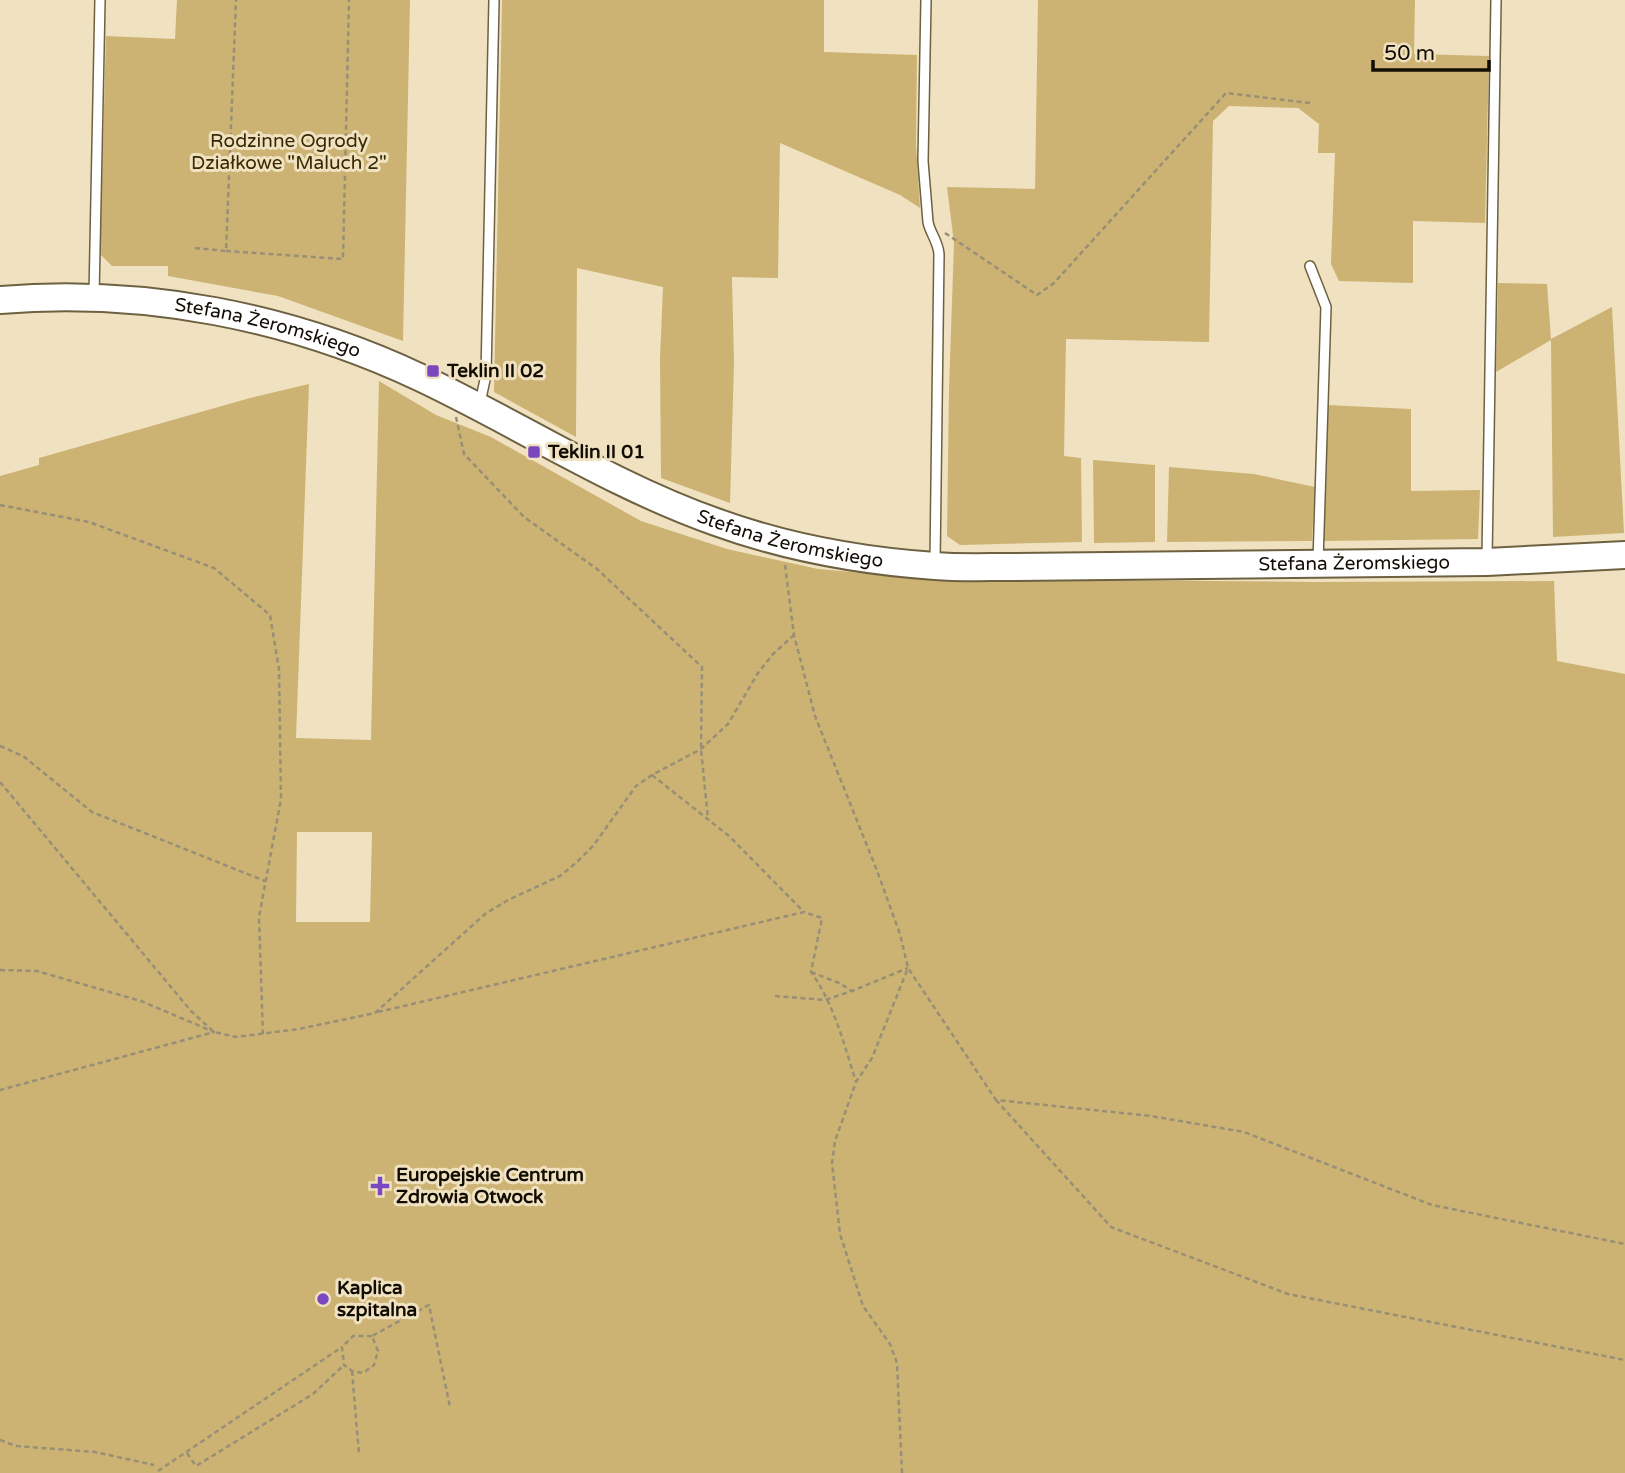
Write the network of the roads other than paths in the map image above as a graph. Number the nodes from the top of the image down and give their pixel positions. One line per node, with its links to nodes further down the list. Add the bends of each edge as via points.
1 (100, 0): 6 (lane)
2 (494, 0): 8 (lane, via 486,375 484,392)
3 (926, 0): 12 (lane, via 923,161 929,229 939,254)
4 (1496, 0): 10 (lane)
5 (1310, 266): 11 (lane, via 1326,307)
6 (93, 297): 7 (main road, Stefana Żeromskiego); 8 (main road, Stefana Żeromskiego, via 181,305 277,324 362,352)
7 (0, 300)
8 (471, 404): 12 (main road, Stefana Żeromskiego, via 593,469 719,523 857,556)
9 (1625, 555): 10 (main road, Stefana Żeromskiego)
10 (1487, 562): 11 (main road, Stefana Żeromskiego)
11 (1318, 563): 12 (main road, Stefana Żeromskiego)
12 (935, 566)

